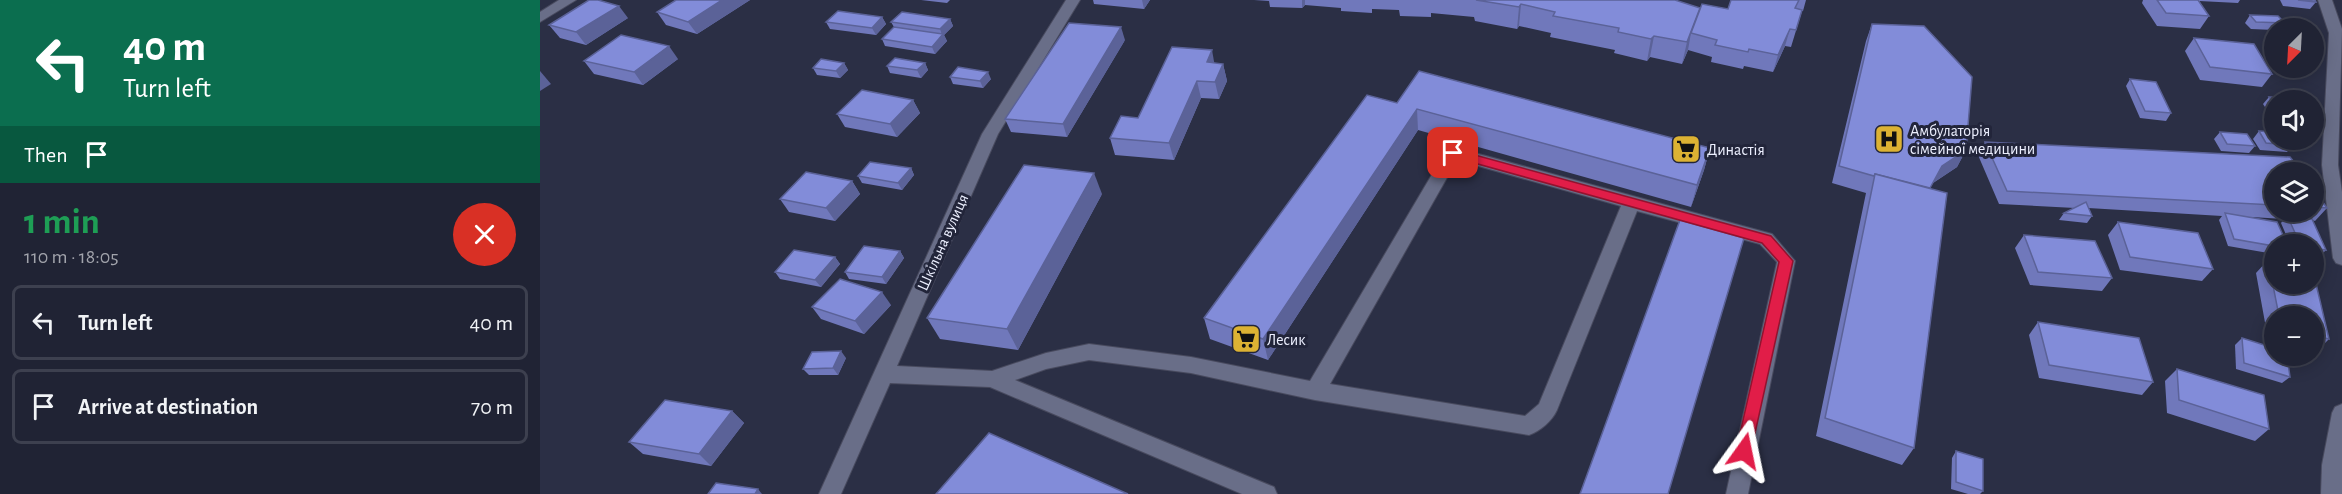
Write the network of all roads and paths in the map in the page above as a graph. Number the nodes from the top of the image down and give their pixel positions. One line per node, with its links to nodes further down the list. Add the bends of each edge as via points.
1 (569, 0): 4 (street)
2 (1073, 0): 7 (street, Шкільна вулиця, via 990,134)
3 (2325, 0): 6 (street, via 2336,33 2330,165)
4 (540, 18)
5 (1631, 203): 9 (street, via 1453,153); 9 (street, via 1547,410 1529,426); 13 (street, via 1766,239 1786,261)
6 (2342, 258)
7 (883, 374): 8 (street); 11 (street, Шкільна вулиця)
8 (992, 380): 9 (street, via 1046,361 1089,352 1191,365); 12 (street)
9 (1315, 391)
10 (2342, 412): 14 (street)
11 (830, 494)
12 (1266, 494)
13 (1737, 494)
14 (2332, 494)

